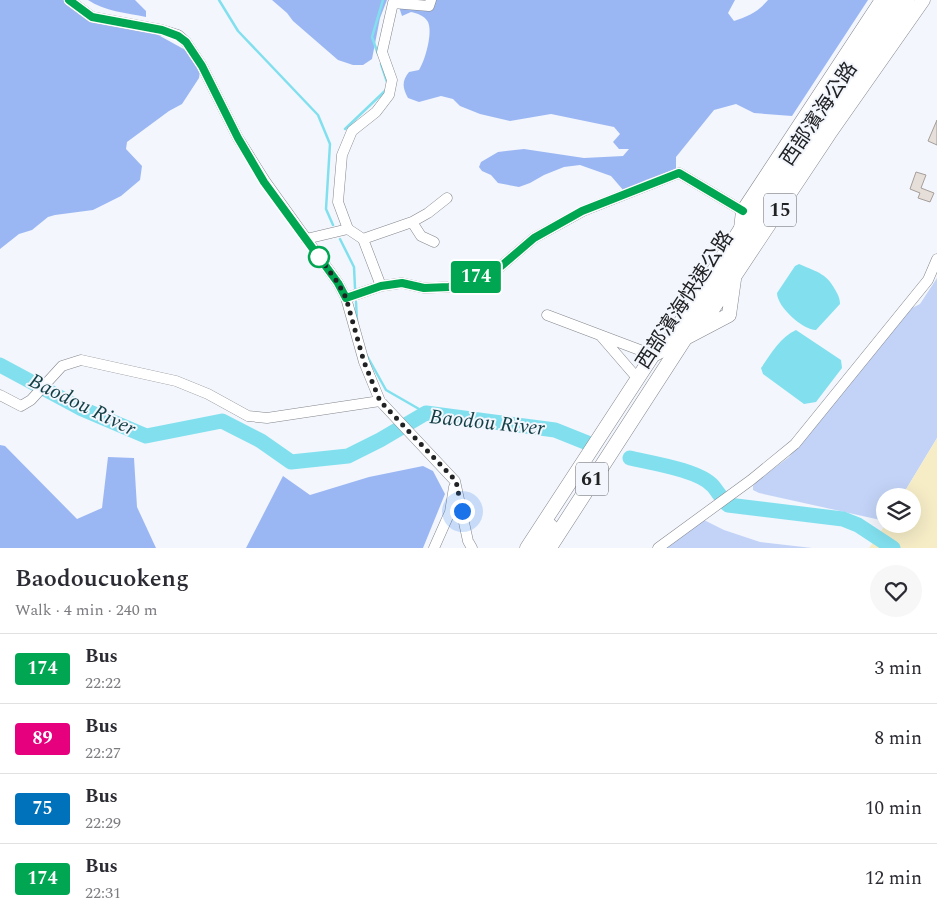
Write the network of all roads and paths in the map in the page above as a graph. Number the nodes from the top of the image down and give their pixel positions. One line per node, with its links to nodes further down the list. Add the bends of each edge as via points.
1 (69, 0): 11 (street, via 92,17 162,30 186,42 264,182)
2 (430, 0): 10 (street, via 429,6 393,3 382,52 392,80 389,95 376,112 352,131 342,155 338,202)
3 (882, 0): 8 (main road, 西部濱海公路 / 15)
4 (891, 0): 23 (highway, 西部濱海快速公路 / 61, via 817,110)
5 (907, 0): 23 (highway, 西部濱海快速公路 / 61)
6 (923, 0): 25 (main road, 西部濱海公路 / 15, via 829,134 639,420)
7 (447, 198): 9 (street)
8 (743, 211): 15 (street, via 679,173 582,211 534,238 499,268 449,287 424,288 402,283); 19 (main road, 西部濱海公路 / 15, via 729,315)
9 (412, 222): 12 (street); 13 (street, via 421,236)
10 (348, 229): 11 (street); 12 (street)
11 (306, 239): 16 (street)
12 (363, 239): 15 (street)
13 (434, 242)
14 (937, 258): 29 (street, via 928,280 795,444)
15 (381, 286): 16 (street)
16 (346, 298): 22 (street, via 364,362)
17 (547, 315): 18 (street)
18 (599, 334): 19 (street); 20 (street)
19 (653, 355): 20 (main road)
20 (638, 379): 28 (main road)
21 (0, 395): 22 (street, via 21,406 31,400 62,366 82,360 176,382 208,394 248,416 268,418)
22 (381, 402): 24 (street)
23 (629, 415): 25 (highway, 西部濱海快速公路 / 61)
24 (456, 481): 26 (street, via 450,512); 27 (street)
25 (548, 544)
26 (434, 548)
27 (472, 548)
28 (527, 548)
29 (658, 548)

